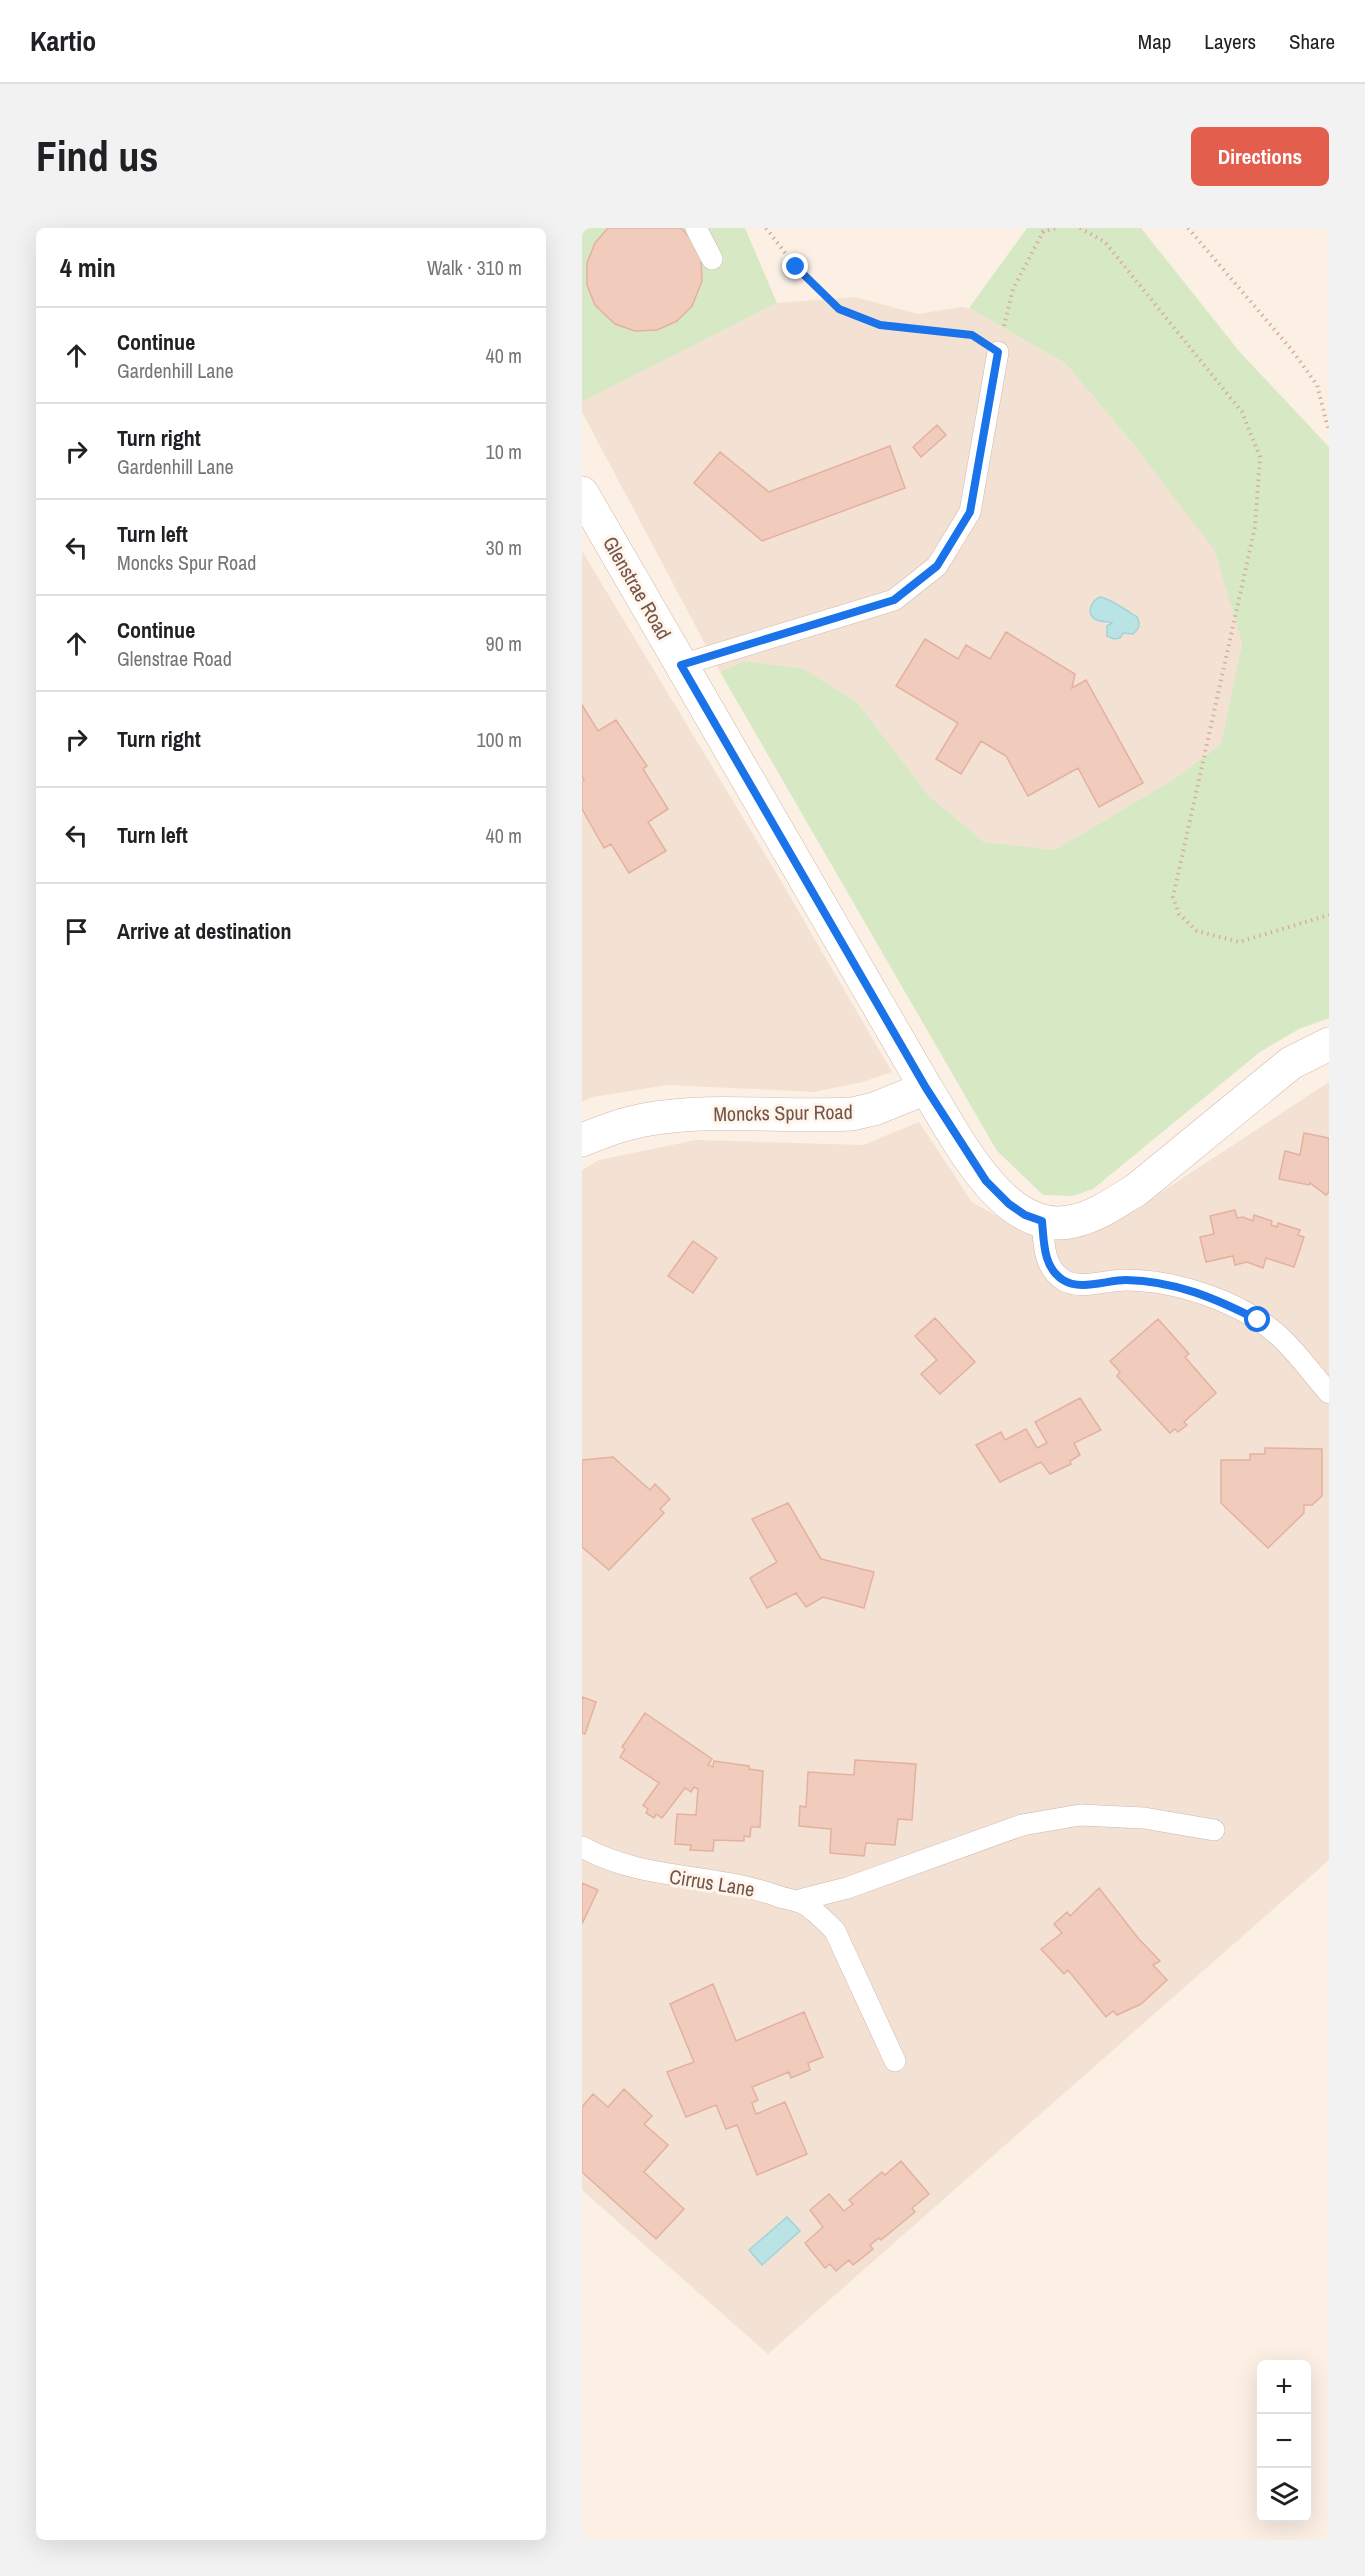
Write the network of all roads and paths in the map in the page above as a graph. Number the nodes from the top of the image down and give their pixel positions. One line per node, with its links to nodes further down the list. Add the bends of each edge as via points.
1 (696, 228): 8 (lane)
2 (766, 228): 9 (path, via 796,267 839,309 880,325 972,335)
3 (1045, 228): 7 (path)
4 (1056, 228): 7 (path)
5 (1080, 228): 13 (path, via 1105,242 1242,412 1260,457 1255,527 1173,897 1179,915 1197,931 1239,942)
6 (1188, 228): 10 (path, via 1317,385)
7 (1041, 232): 9 (path, via 1013,288)
8 (712, 259)
9 (998, 352): 12 (lane, via 970,512 937,566 894,600)
10 (1329, 432)
11 (582, 493): 12 (street, Glenstrae Road)
12 (681, 665): 15 (street, Glenstrae Road)
13 (1329, 915)
14 (1329, 1044): 17 (street, via 1291,1063 1136,1190 1111,1206 1072,1222)
15 (926, 1088): 16 (street, Moncks Spur Road, via 852,1114 681,1115 643,1120); 17 (street, via 986,1181 1009,1204)
16 (582, 1140)
17 (1042, 1221): 18 (lane, via 1046,1258 1063,1281 1077,1285 1125,1280 1158,1282 1224,1302 1276,1333)
18 (1329, 1394)
19 (1214, 1830): 21 (lane, via 1144,1818 1080,1815 1022,1825 847,1888)
20 (582, 1847): 21 (lane, Cirrus Lane, via 656,1874 750,1886)
21 (796, 1901): 22 (lane, Cirrus Lane, via 819,1914 835,1931)
22 (895, 2061)

